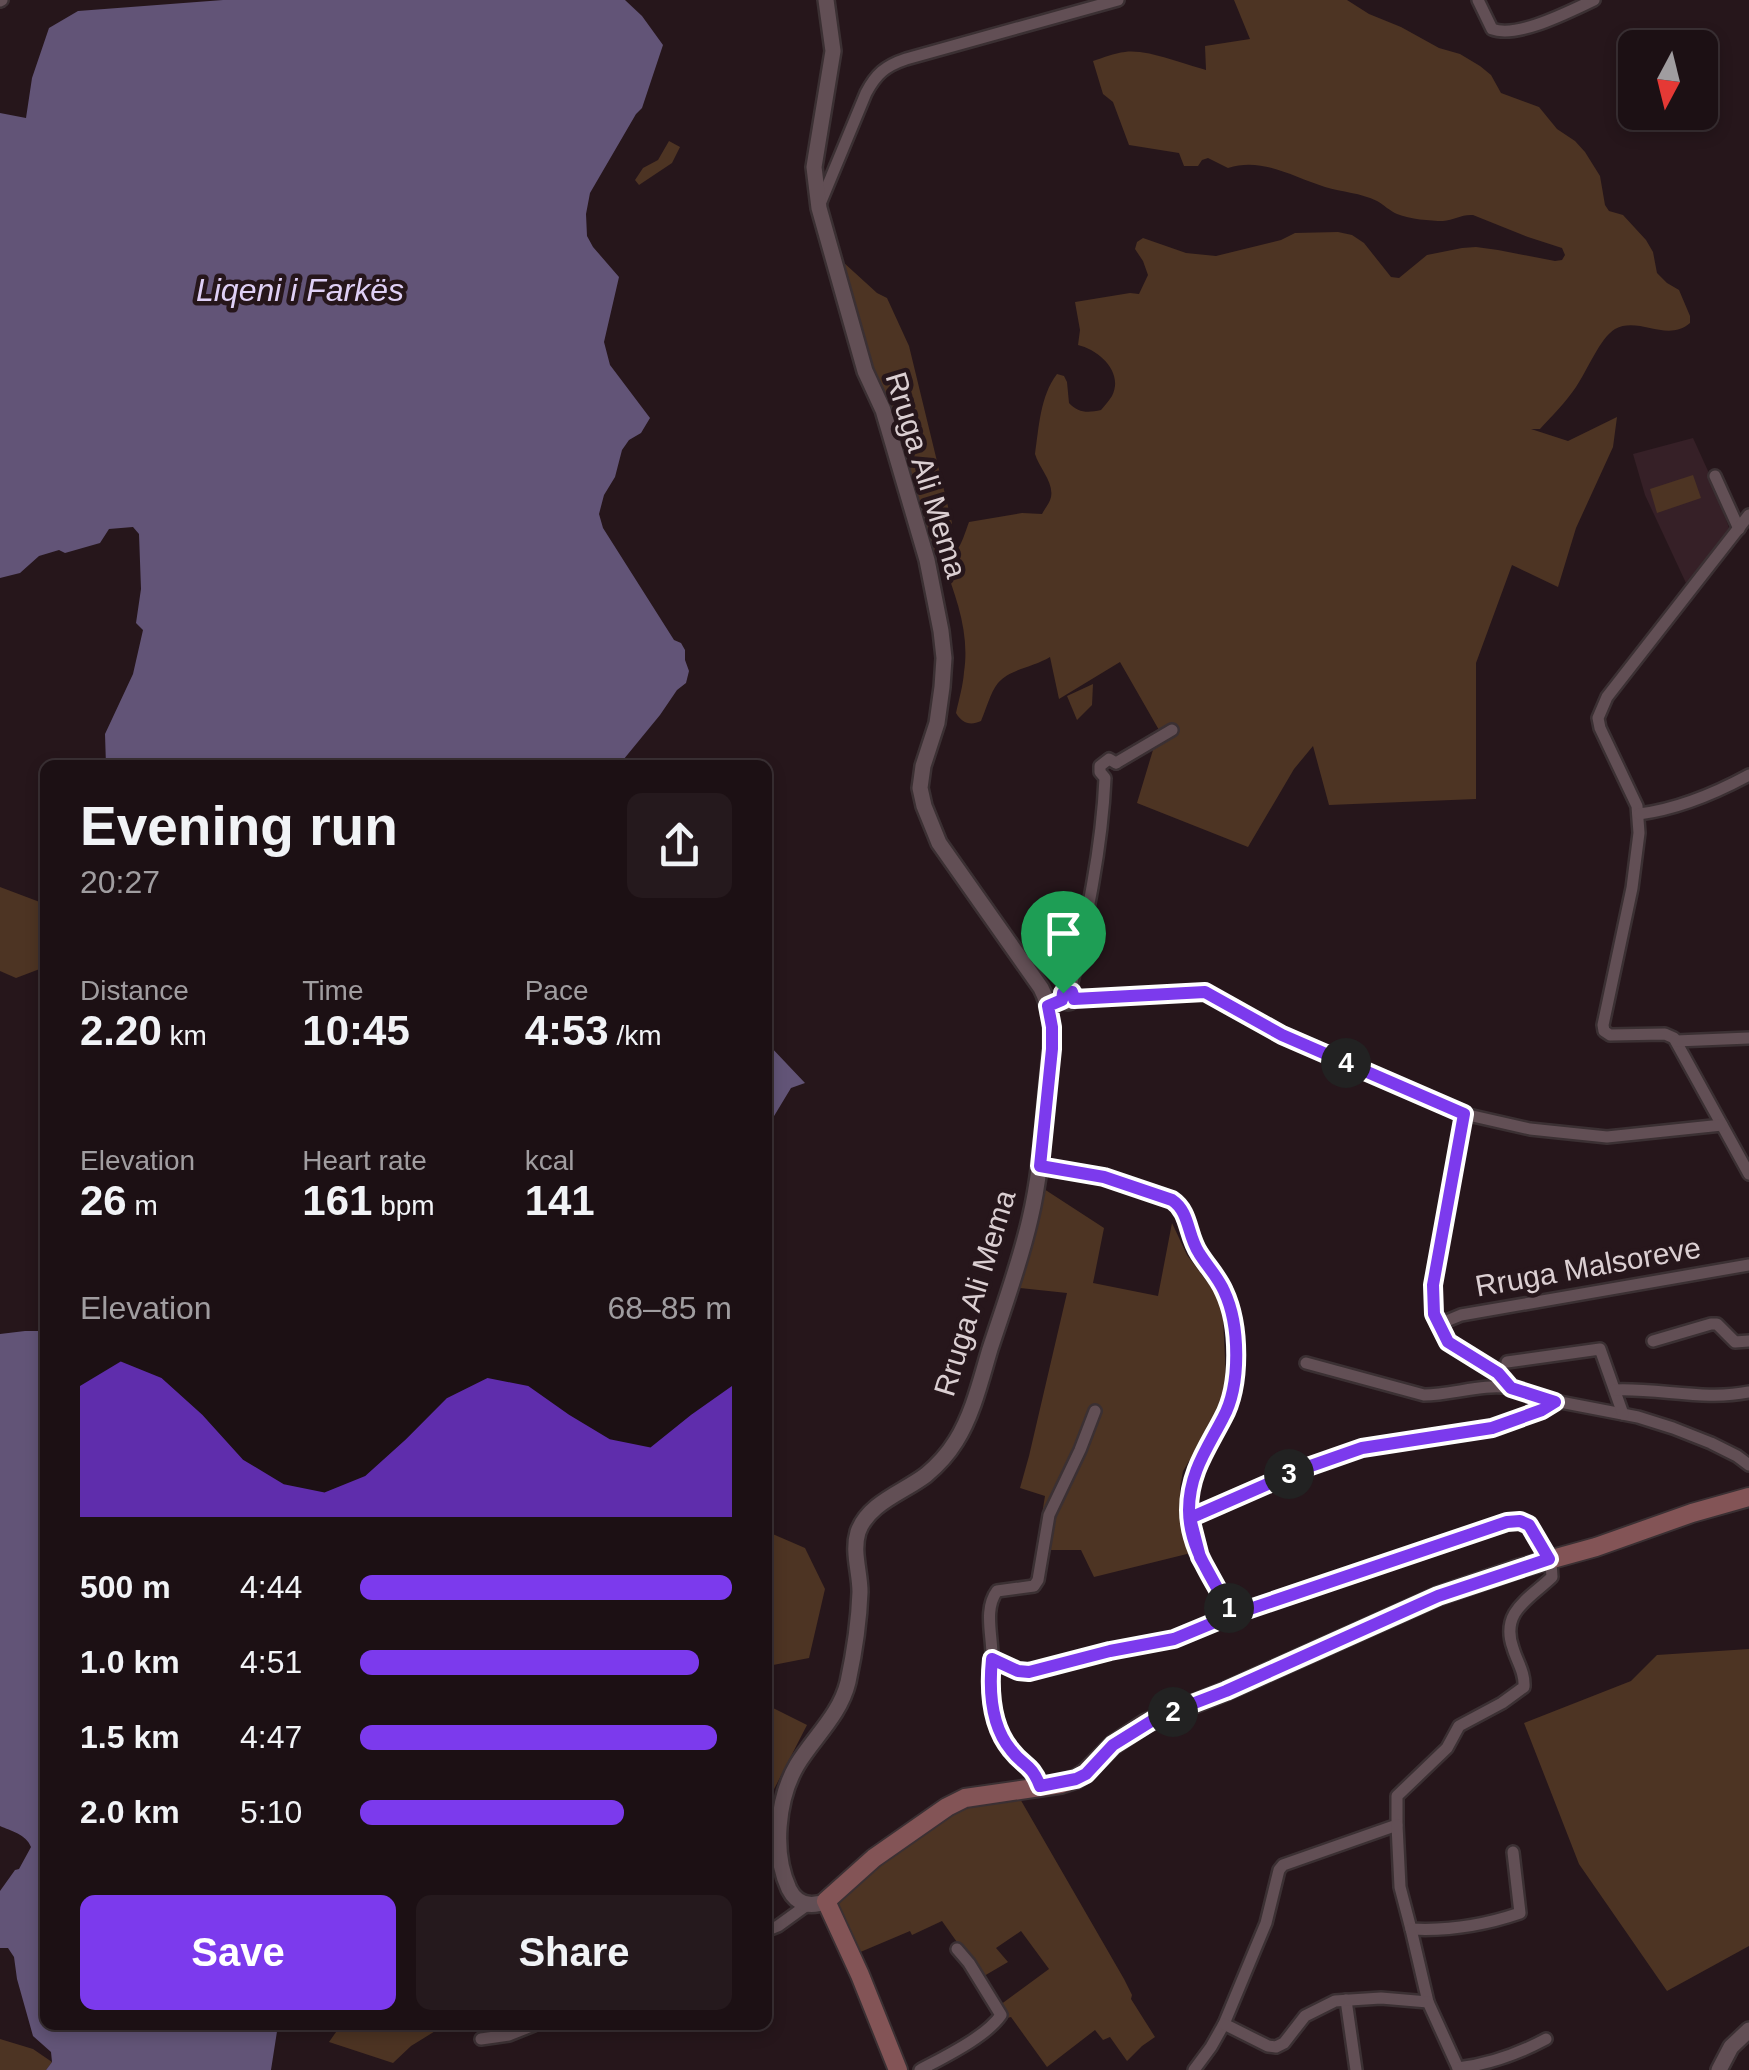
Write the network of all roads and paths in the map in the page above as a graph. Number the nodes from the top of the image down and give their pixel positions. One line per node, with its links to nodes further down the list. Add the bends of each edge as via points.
1 (826, 0): 5 (street, Rruga Ali Mema, via 833,51 814,167)
2 (1118, 0): 5 (street, via 884,68 866,93)
3 (1478, 0): 4 (street, via 1500,32)
4 (1594, 0)
5 (819, 208): 12 (street, Rruga Ali Mema, via 938,608 942,687 920,788 924,806 939,843 1040,988)
6 (1714, 476): 8 (street)
7 (1749, 515): 8 (street)
8 (1739, 528): 11 (street, via 1607,697 1598,718)
9 (1172, 730): 12 (street, via 1116,763 1101,763 1103,813 1089,904)
10 (1749, 775): 11 (street, via 1694,801)
11 (1638, 814): 14 (street, via 1637,861 1603,1028 1610,1036 1665,1034)
12 (1064, 999): 15 (street, via 1205,992 1282,1035); 17 (street, Rruga Ali Mema, via 1052,1027)
13 (1749, 1038): 14 (street)
14 (1676, 1041): 16 (street)
15 (1464, 1114): 16 (street, via 1607,1137); 20 (street, via 1433,1285)
16 (1722, 1126): 18 (street)
17 (1040, 1166): 33 (street, via 1104,1177 1172,1200 1226,1294 1235,1387 1193,1475); 41 (street, Rruga Ali Mema, via 1018,1262 958,1438 938,1464 882,1503 859,1530 860,1598 844,1697 796,1766 778,1838 785,1879)
18 (1749, 1174)
19 (1749, 1265): 20 (street, Rruga Malsoreve, via 1461,1315)
20 (1438, 1325): 25 (street, via 1448,1342)
21 (1653, 1341): 22 (street, via 1718,1324 1736,1342)
22 (1749, 1342)
23 (1507, 1362): 26 (street, via 1600,1350)
24 (1306, 1363): 25 (street, via 1424,1395)
25 (1511, 1388): 28 (street)
26 (1615, 1390): 27 (street); 30 (street)
27 (1749, 1392)
28 (1555, 1402): 30 (street); 33 (street, via 1492,1428 1362,1448)
29 (1095, 1411): 36 (street, via 1049,1515 1038,1580 994,1593)
30 (1623, 1414): 31 (street, via 1711,1443)
31 (1749, 1465)
32 (1748, 1500): 34 (main road)
33 (1190, 1518): 35 (street, via 1200,1557)
34 (1549, 1559): 35 (street, via 1529,1525 1507,1522); 37 (main road, via 1438,1596 1158,1717 1113,1745 1086,1774); 38 (street, via 1552,1578 1510,1622 1524,1686 1459,1726 1447,1748 1397,1796)
35 (1232, 1615): 36 (street, via 1174,1639 1029,1672)
36 (992, 1659): 37 (street, via 1001,1735)
37 (1040, 1786): 40 (main road, via 961,1800 874,1858)
38 (1397, 1826): 43 (street, via 1400,1887); 47 (street, via 1283,1865)
39 (1513, 1852): 43 (street, via 1520,1913 1468,1926)
40 (826, 1901): 41 (street); 53 (main road)
41 (807, 1905): 42 (street)
42 (772, 1928)
43 (1411, 1929): 46 (street)
44 (957, 1949): 54 (street, via 1000,2020)
45 (1346, 2000): 46 (street); 47 (street, via 1305,2016 1276,2047); 56 (street)
46 (1428, 2002): 52 (street)
47 (1224, 2024): 55 (street)
48 (522, 2030): 50 (street)
49 (1749, 2030): 57 (street)
50 (482, 2040)
51 (1546, 2040): 52 (street)
52 (1458, 2069)
53 (898, 2070)
54 (920, 2070)
55 (1194, 2070)
56 (1356, 2070)
57 (1719, 2070)

